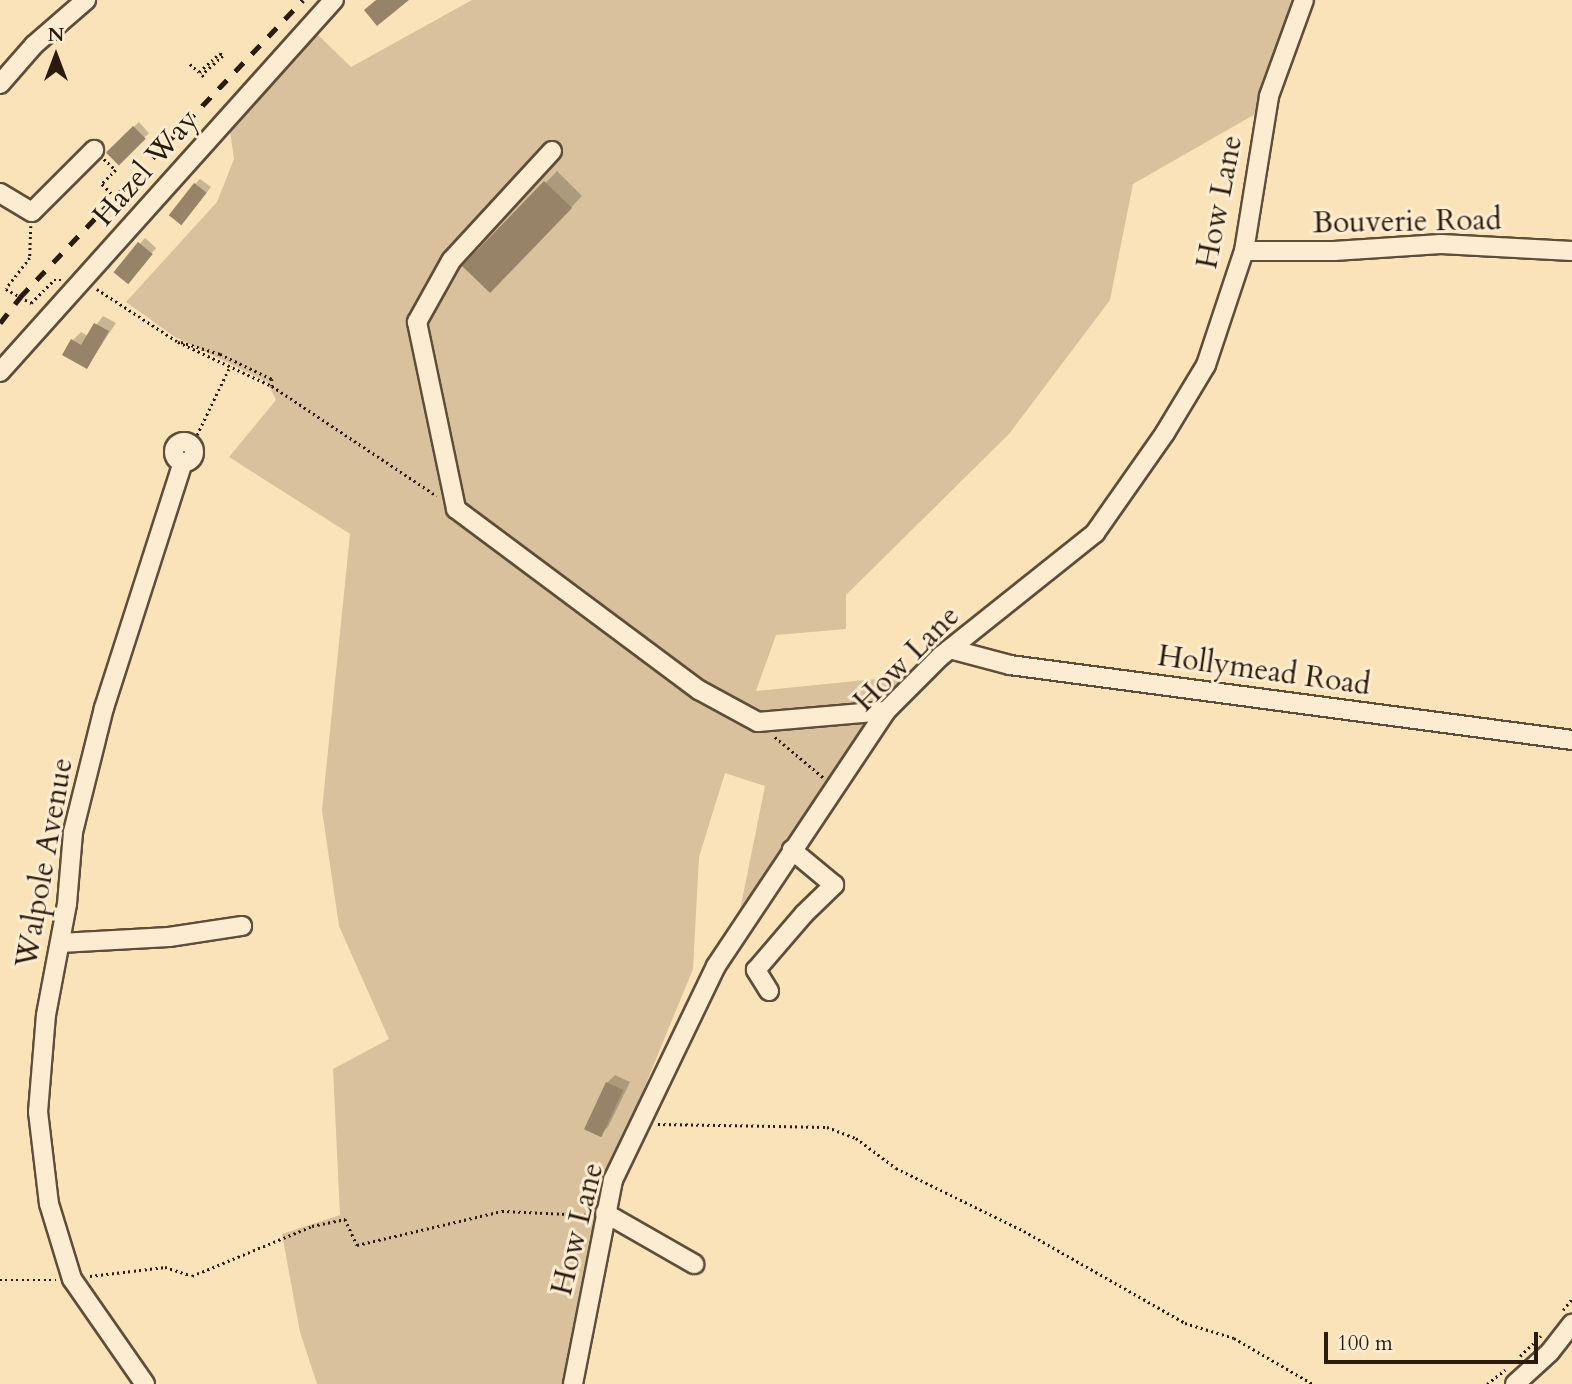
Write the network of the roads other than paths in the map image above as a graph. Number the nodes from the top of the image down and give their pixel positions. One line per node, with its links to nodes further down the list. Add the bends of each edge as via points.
1 (86, 0): 4 (street, via 34,45)
2 (334, 0): 12 (street, Hazel Way)
3 (1304, 0): 10 (street, How Lane, via 1269,96)
4 (0, 84)
5 (94, 150): 9 (street)
6 (552, 150): 15 (street, via 451,261 417,322 456,509 699,690 758,722)
7 (0, 180): 9 (street)
8 (0, 193): 9 (street)
9 (36, 208)
10 (1244, 251): 11 (street, Bouverie Road, via 1441,244); 14 (street, How Lane, via 1206,365 1166,433 1095,533)
11 (1572, 251)
12 (0, 372)
13 (192, 445): 19 (street, Walpole Avenue, via 195,453 183,463 104,708 73,832)
14 (950, 649): 15 (street, How Lane); 16 (street, Hollymead Road, via 1010,665)
15 (886, 711): 17 (street, How Lane)
16 (1572, 740)
17 (792, 850): 20 (street, via 834,886 756,970); 21 (street, How Lane, via 716,966 613,1180)
18 (242, 926): 19 (street, via 169,937)
19 (60, 943): 25 (street, Walpole Avenue, via 46,1015 38,1112 49,1204 72,1279)
20 (769, 991)
21 (605, 1213): 22 (street); 26 (street, How Lane)
22 (694, 1264)
23 (1564, 1321): 24 (street, via 1550,1352)
24 (1511, 1376)
25 (145, 1384)
26 (573, 1384)

